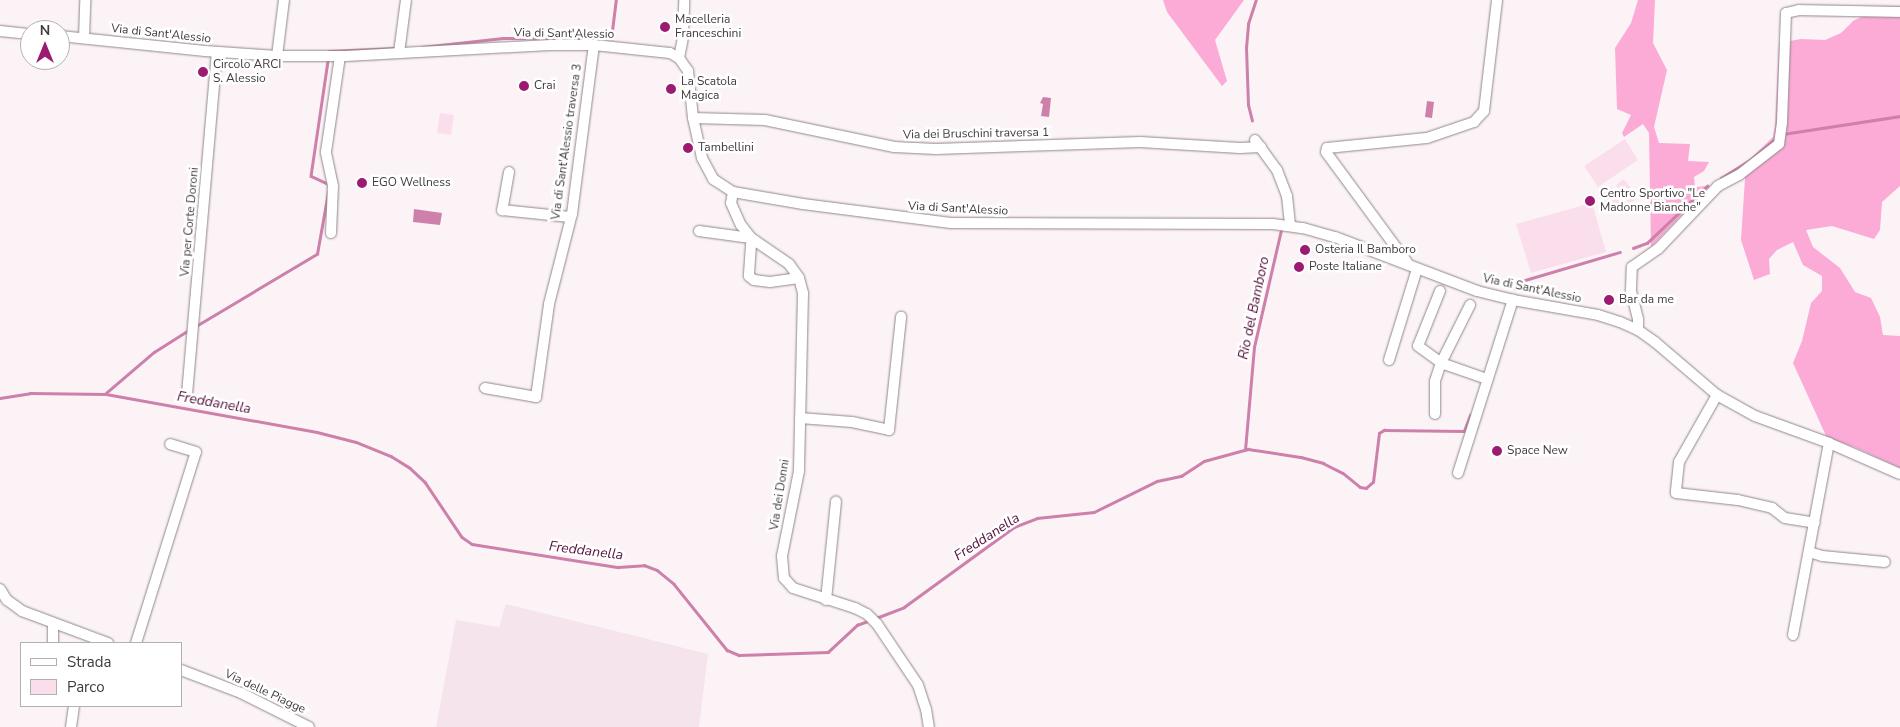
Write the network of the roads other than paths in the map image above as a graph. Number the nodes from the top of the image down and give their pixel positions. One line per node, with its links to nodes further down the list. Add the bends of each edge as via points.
1 (85, 0): 10 (street)
2 (284, 0): 14 (street)
3 (406, 0): 12 (street)
4 (684, 0): 16 (street)
5 (1497, 0): 25 (street, via 1484,111 1474,122 1427,138 1327,148 1326,152)
6 (1899, 12): 31 (street, via 1799,10 1786,13 1782,122 1778,144 1739,175 1718,186 1658,249 1632,267 1631,290)
7 (0, 31): 8 (street)
8 (20, 33)
9 (70, 37): 10 (street, Via di Sant'Alessio)
10 (84, 38): 13 (street, Via di Sant'Alessio)
11 (594, 45): 12 (street, Via di Sant'Alessio); 16 (street, Via di Sant'Alessio, via 670,53); 20 (street, Via di Sant'Alessio traversa 3)
12 (400, 50): 15 (street, Via di Sant'Alessio)
13 (218, 52): 14 (street, Via di Sant'Alessio); 36 (street, Via per Corte Doroni)
14 (277, 56): 15 (street, Via di Sant'Alessio)
15 (340, 56): 23 (street, via 326,152 333,186)
16 (679, 58): 17 (street, Via di Sant'Alessio, via 688,71)
17 (694, 118): 19 (street, Via di Sant'Alessio, via 702,158 708,170 722,186); 21 (street, Via dei Bruschini traversa 1, via 765,120 894,147 936,149 1140,142 1240,148 1258,143 1277,170 1288,196)
18 (509, 172): 20 (street, via 502,210)
19 (733, 192): 21 (street, Via di Sant'Alessio, via 951,223); 24 (street, via 731,203 734,212)
20 (570, 217): 35 (street, Via di Sant'Alessio traversa 3, via 549,304 536,397)
21 (1290, 225): 25 (street, Via di Sant'Alessio, via 1336,237)
22 (699, 230): 24 (street)
23 (331, 233)
24 (752, 239): 26 (street, via 789,264); 26 (street, via 749,276 770,282)
25 (1413, 268): 28 (street, Via di Sant'Alessio); 32 (street)
26 (799, 278): 39 (street, Via dei Donni, via 803,293)
27 (1440, 291): 33 (street, via 1418,346)
28 (1512, 300): 31 (street, Via di Sant'Alessio, via 1598,315); 34 (street)
29 (1470, 305): 33 (street)
30 (901, 317): 39 (street, via 889,430 852,422)
31 (1638, 330): 37 (street, Via di Sant'Alessio)
32 (1389, 360)
33 (1441, 363): 34 (street); 38 (street, via 1436,381)
34 (1487, 379): 42 (street)
35 (485, 388)
36 (187, 394)
37 (1717, 395): 40 (street, Via di Sant'Alessio, via 1756,416); 45 (street, via 1679,462 1676,493 1738,500 1772,508 1785,518)
38 (1435, 414)
39 (800, 418): 49 (street, Via dei Donni, via 799,471 782,556 782,573 786,584)
40 (1829, 443): 43 (street, Via di Sant'Alessio); 45 (street)
41 (170, 444): 54 (street, via 196,452)
42 (1458, 473)
43 (1900, 474)
44 (836, 502): 49 (street)
45 (1815, 523): 46 (street)
46 (1809, 552): 47 (street); 51 (street)
47 (1885, 562)
48 (0, 589): 50 (street, via 7,600 22,612)
49 (826, 600): 59 (street, Via dei Donni, via 867,614 877,624 918,685)
50 (53, 623): 52 (street); 53 (street)
51 (1793, 635)
52 (53, 642)
53 (105, 642)
54 (136, 642)
55 (182, 670): 58 (street, Via delle Piagge, via 241,693)
56 (74, 707): 57 (street)
57 (71, 727)
58 (309, 727)
59 (929, 727)

